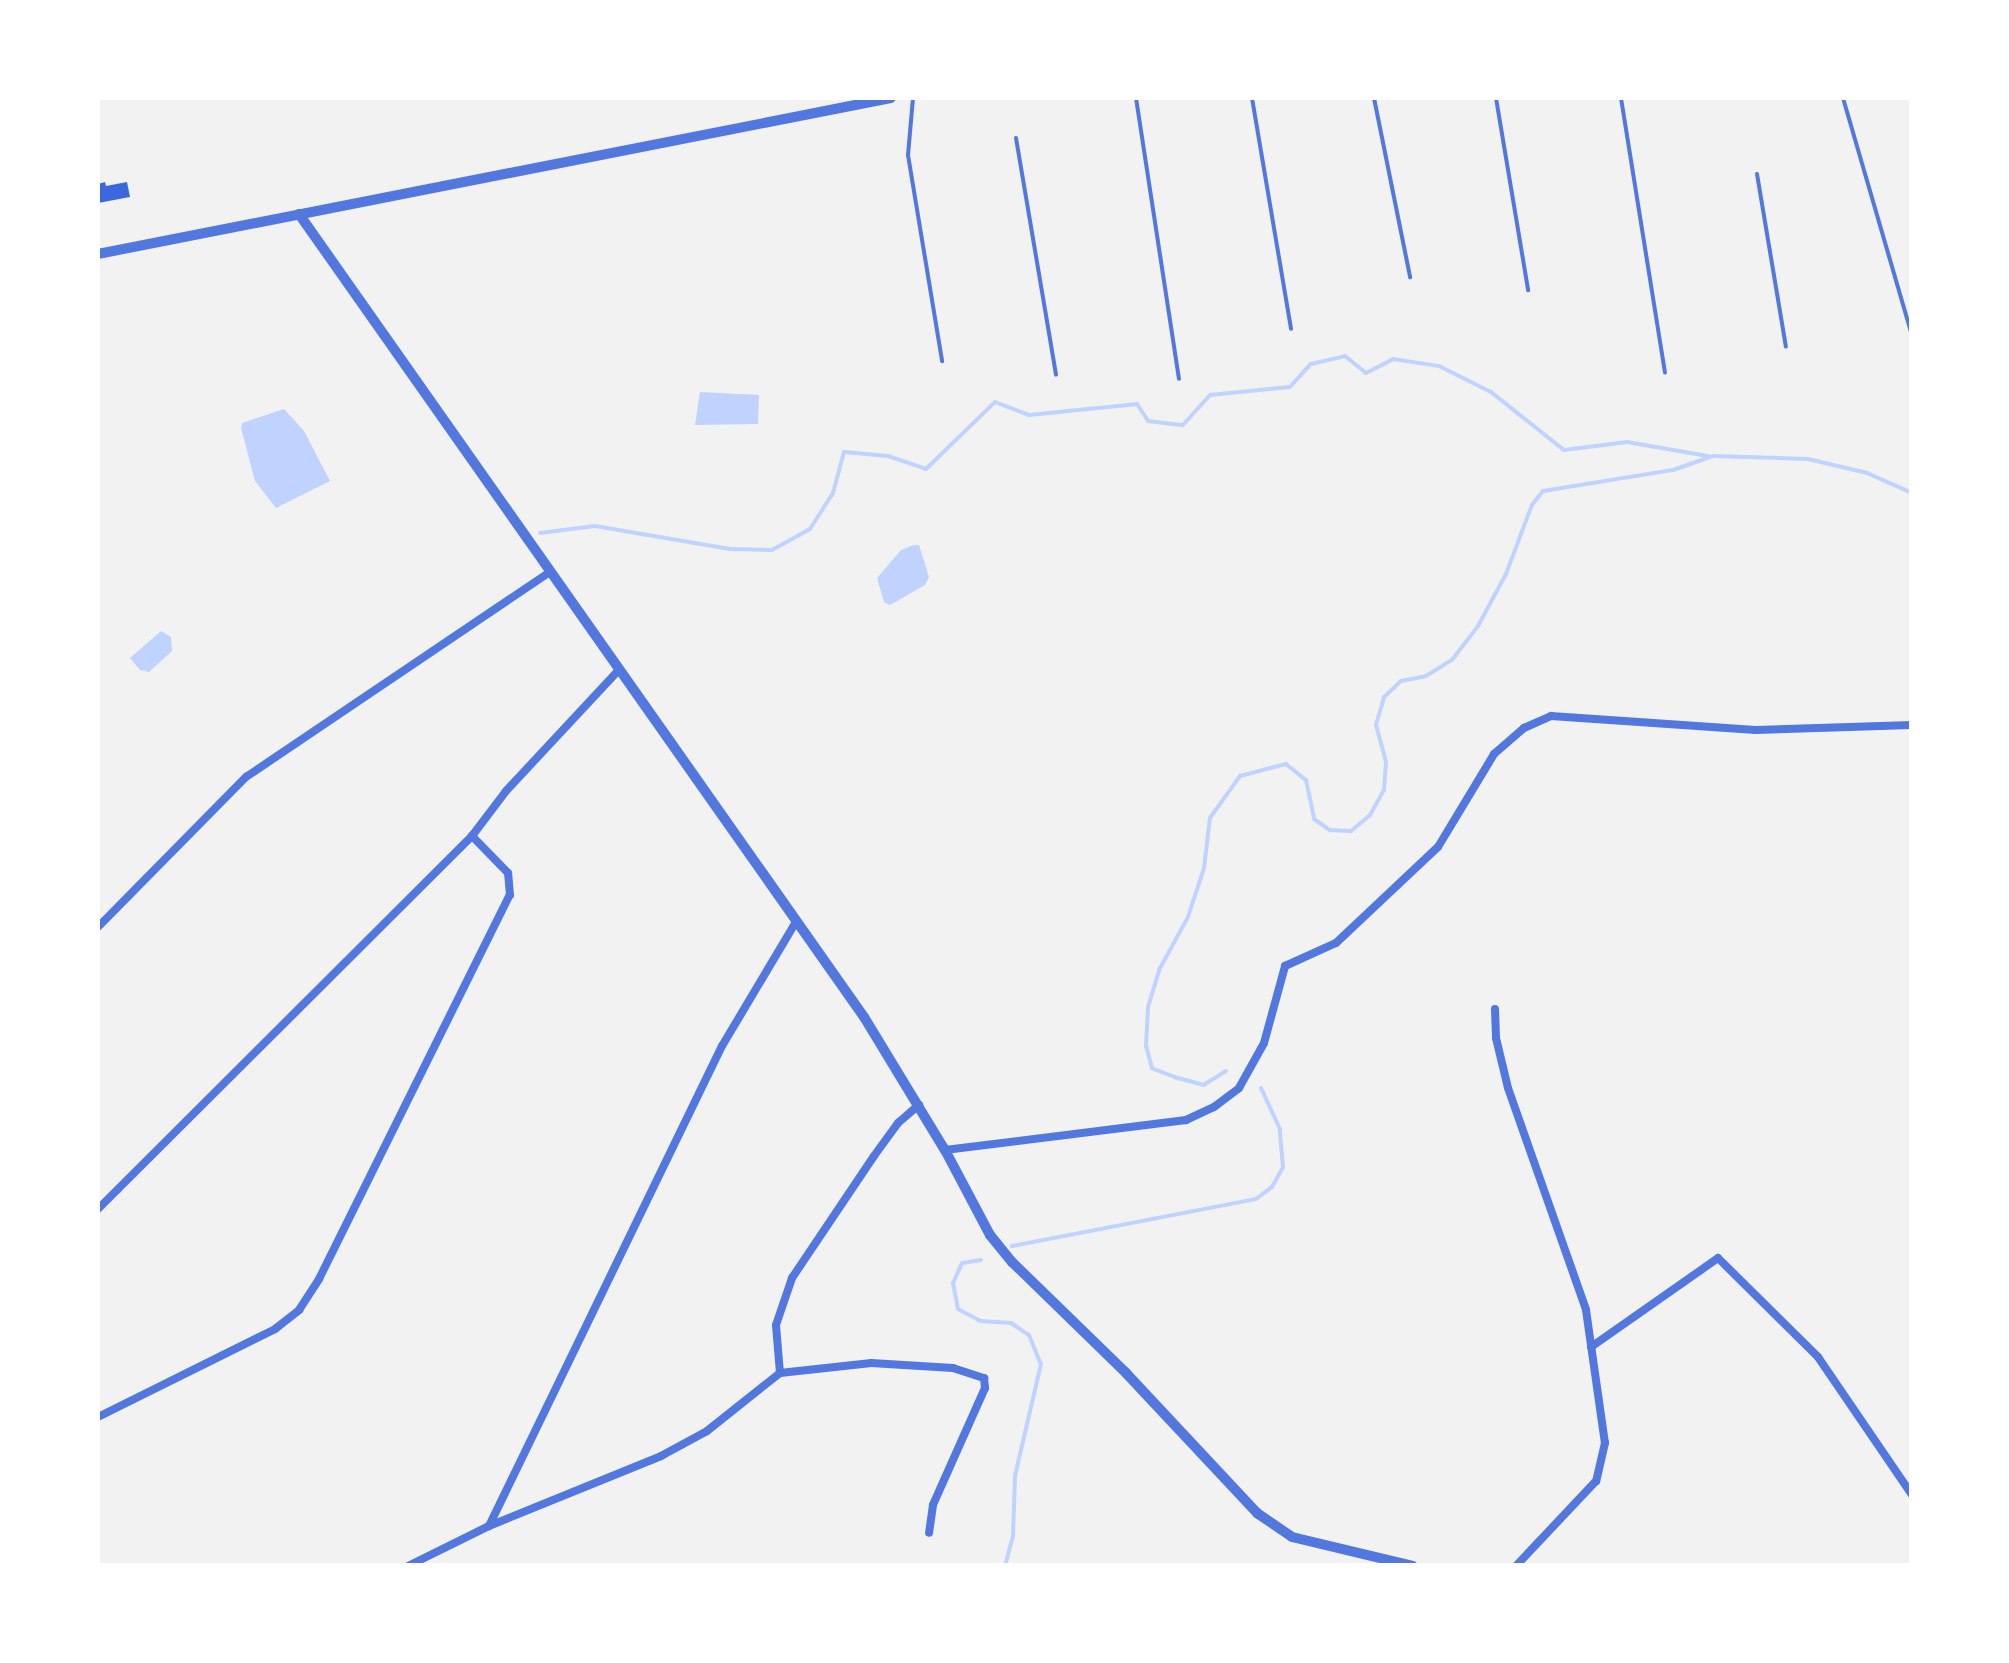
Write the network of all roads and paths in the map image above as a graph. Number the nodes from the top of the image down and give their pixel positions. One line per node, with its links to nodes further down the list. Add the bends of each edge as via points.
1 (891, 98): 11 (street)
2 (913, 98): 18 (lane, via 908,155)
3 (1136, 98): 21 (lane)
4 (1252, 98): 15 (lane)
5 (1374, 98): 13 (lane)
6 (1496, 98): 14 (lane)
7 (1621, 98): 19 (lane)
8 (1843, 98): 16 (lane)
9 (1016, 138): 20 (lane)
10 (1757, 174): 17 (lane)
11 (299, 214): 12 (street); 22 (street)
12 (98, 254)
13 (1410, 277)
14 (1528, 290)
15 (1291, 329)
16 (1912, 336)
17 (1786, 347)
18 (942, 362)
19 (1665, 372)
20 (1056, 375)
21 (1178, 379)
22 (550, 572): 23 (street); 27 (street, via 246,777)
23 (617, 672): 25 (street); 26 (street)
24 (1912, 724): 30 (street, via 1756,730 1551,716 1494,754 1438,847 1362,919 1336,943 1285,966 1264,1043 1239,1088 1214,1107 1186,1120)
25 (472, 836): 31 (street); 34 (street, via 508,874 508,902 320,1279 275,1330)
26 (796, 922): 29 (street); 36 (street, via 722,1046)
27 (98, 927)
28 (1495, 1009): 32 (street, via 1508,1088 1586,1310)
29 (919, 1105): 30 (street); 33 (street, via 882,1145 792,1278 776,1326)
30 (945, 1150): 39 (street, via 990,1235 1012,1262 1258,1513 1292,1538)
31 (98, 1208)
32 (1591, 1347): 35 (street, via 1718,1258 1818,1357); 40 (street, via 1605,1443 1602,1468)
33 (780, 1373): 36 (street, via 707,1431 661,1456); 37 (street, via 871,1363 953,1368 984,1378 933,1505)
34 (98, 1417)
35 (1912, 1495)
36 (489, 1526): 38 (street)
37 (929, 1534)
38 (408, 1566)
39 (1412, 1566)
40 (1516, 1566)

